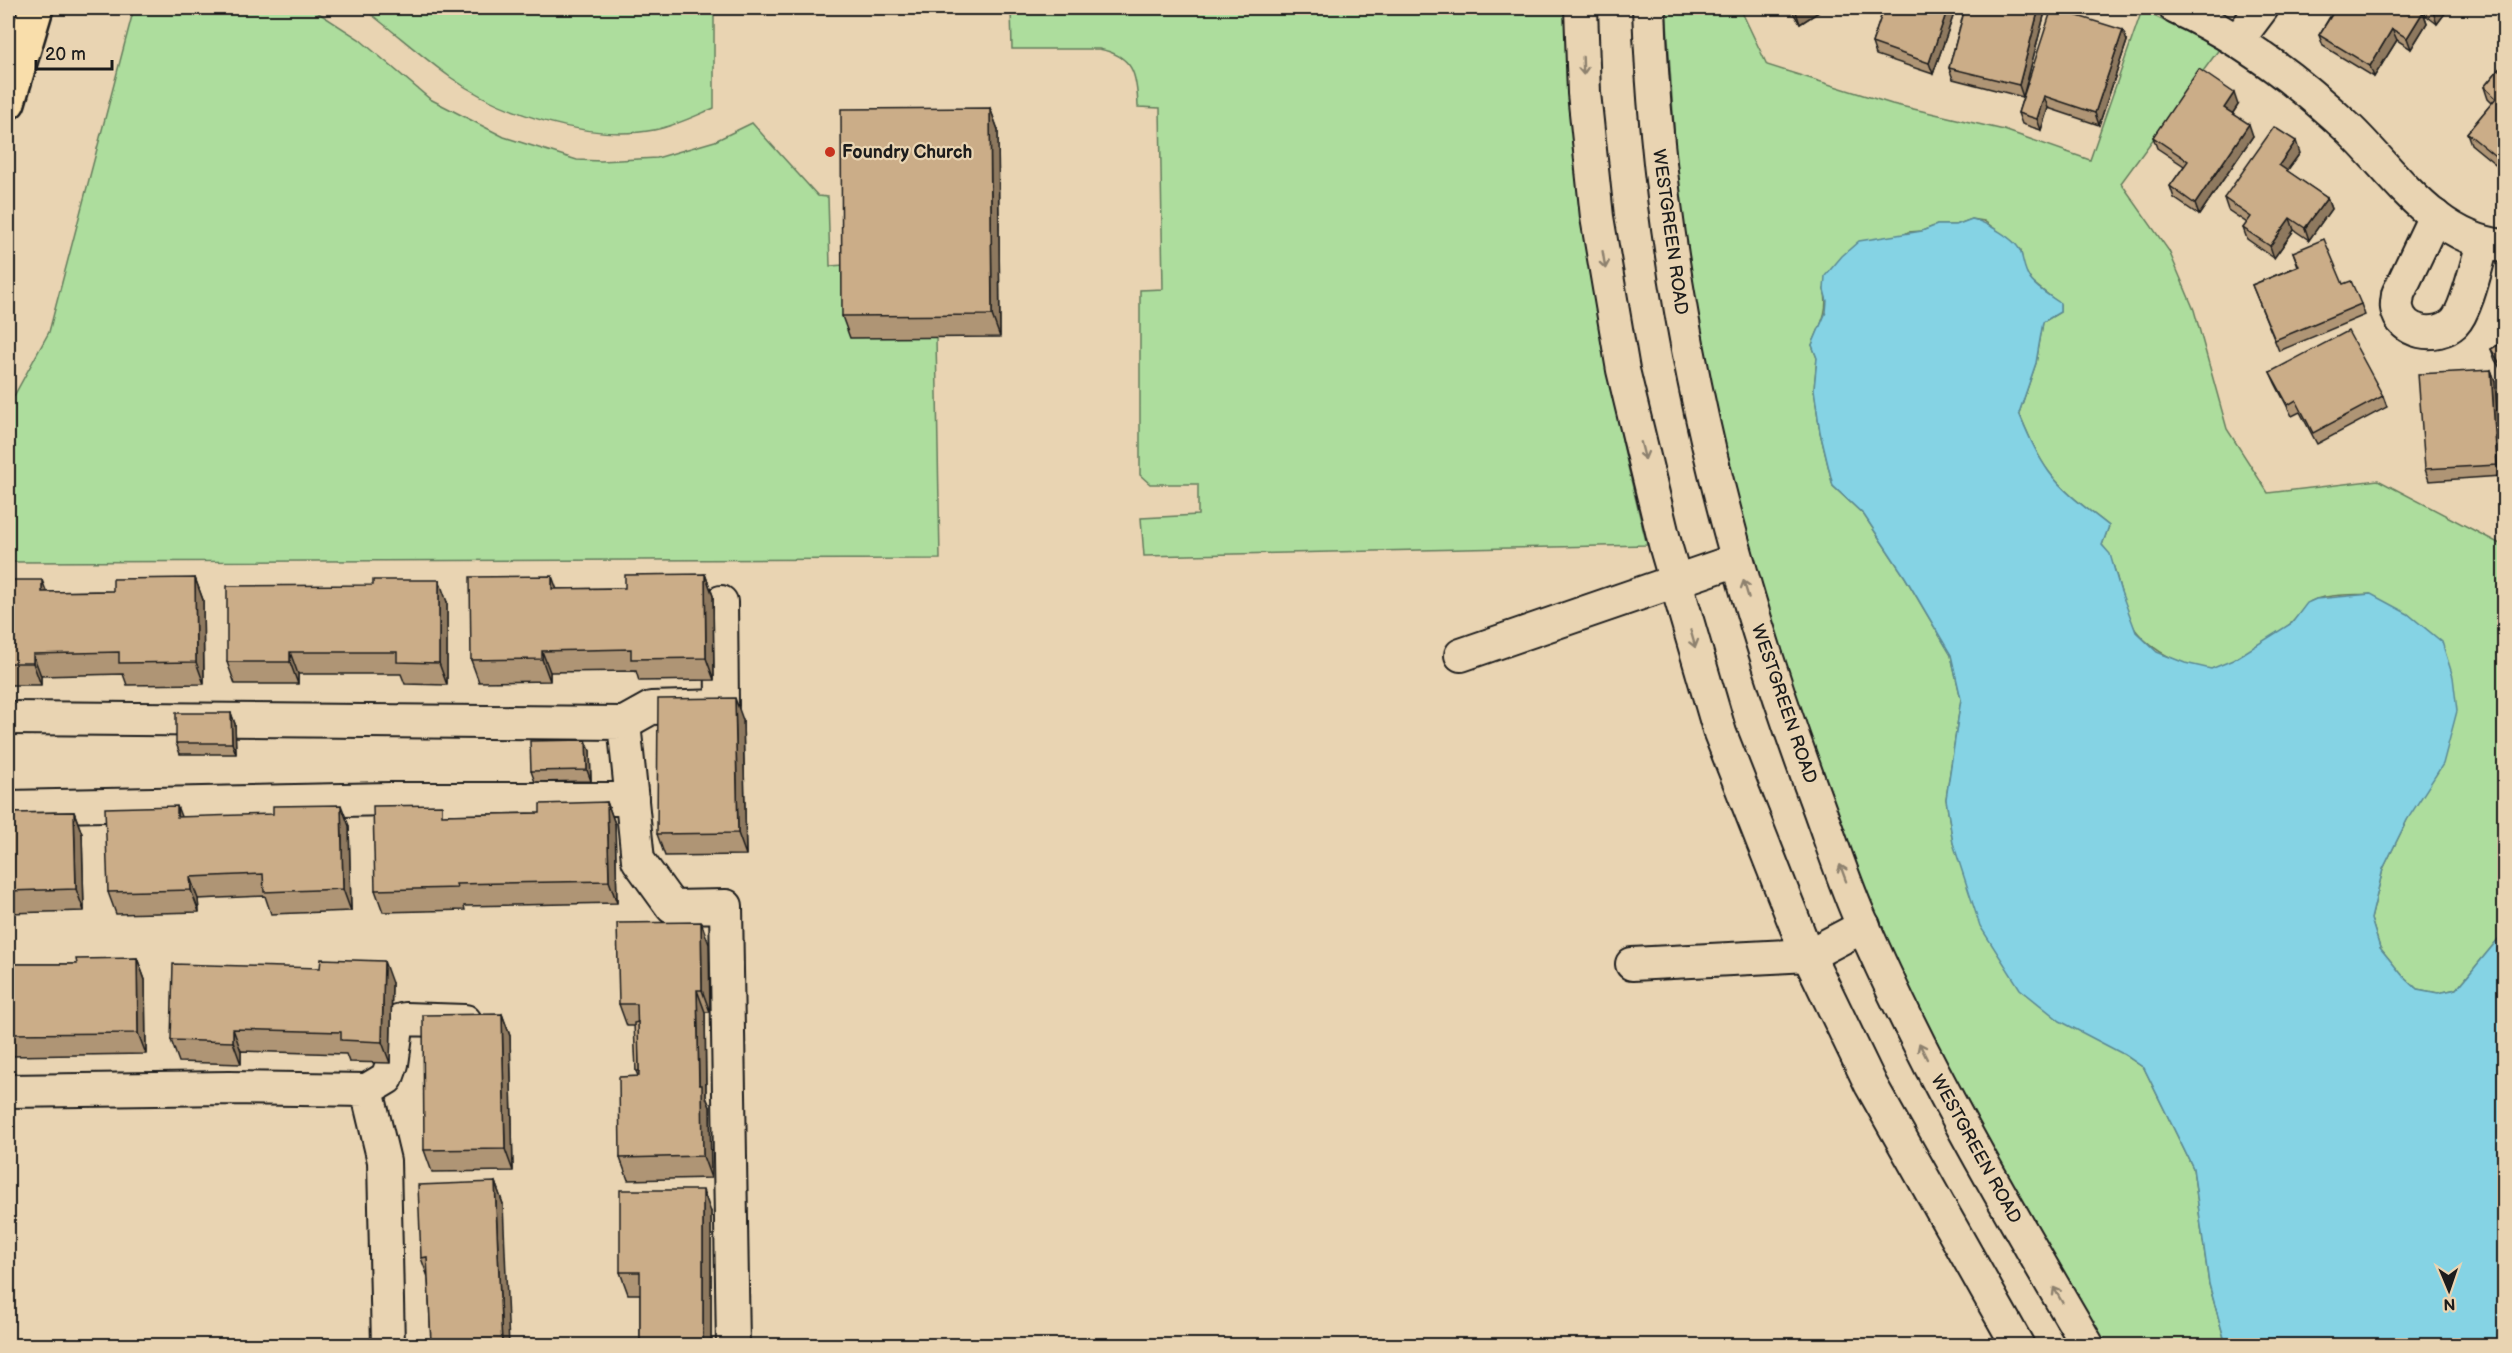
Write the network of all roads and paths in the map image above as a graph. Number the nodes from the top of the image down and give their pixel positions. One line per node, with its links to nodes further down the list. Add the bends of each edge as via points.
1 (36, 8): 7 (main road)
2 (1581, 8): 10 (street, one-way to 10, via 1584,93 1597,218 1623,370)
3 (1648, 8): 9 (street, WESTGREEN ROAD, via 1651,88 1664,209 1689,356)
4 (2176, 8): 6 (street)
5 (2262, 8): 6 (street)
6 (2238, 40): 8 (street, via 2349,129 2404,189)
7 (8, 102)
8 (2470, 234): 8 (street, via 2398,294 2401,318 2417,331 2442,331 2462,312)
9 (1737, 560): 10 (street); 17 (street, WESTGREEN ROAD, one-way to 9, via 1783,711)
10 (1676, 580): 12 (street); 18 (street, one-way to 18, via 1720,733)
11 (721, 602): 14 (street, via 722,706 651,708)
12 (1461, 655)
13 (8, 718): 14 (street)
14 (624, 723): 15 (street)
15 (632, 799): 16 (street, via 390,798); 23 (street, via 638,860 672,907 726,906)
16 (8, 807)
17 (1864, 926): 18 (street); 28 (street, WESTGREEN ROAD, one-way to 17, via 1941,1086)
18 (1809, 955): 19 (street); 27 (street, via 1871,1085)
19 (1632, 964)
20 (489, 1022): 21 (street, via 398,1021 387,1078)
21 (367, 1090): 22 (street); 25 (street, via 384,1161)
22 (8, 1091)
23 (730, 1194): 24 (street); 26 (street)
24 (698, 1195)
25 (388, 1346)
26 (733, 1346)
27 (2018, 1346)
28 (2088, 1346)

